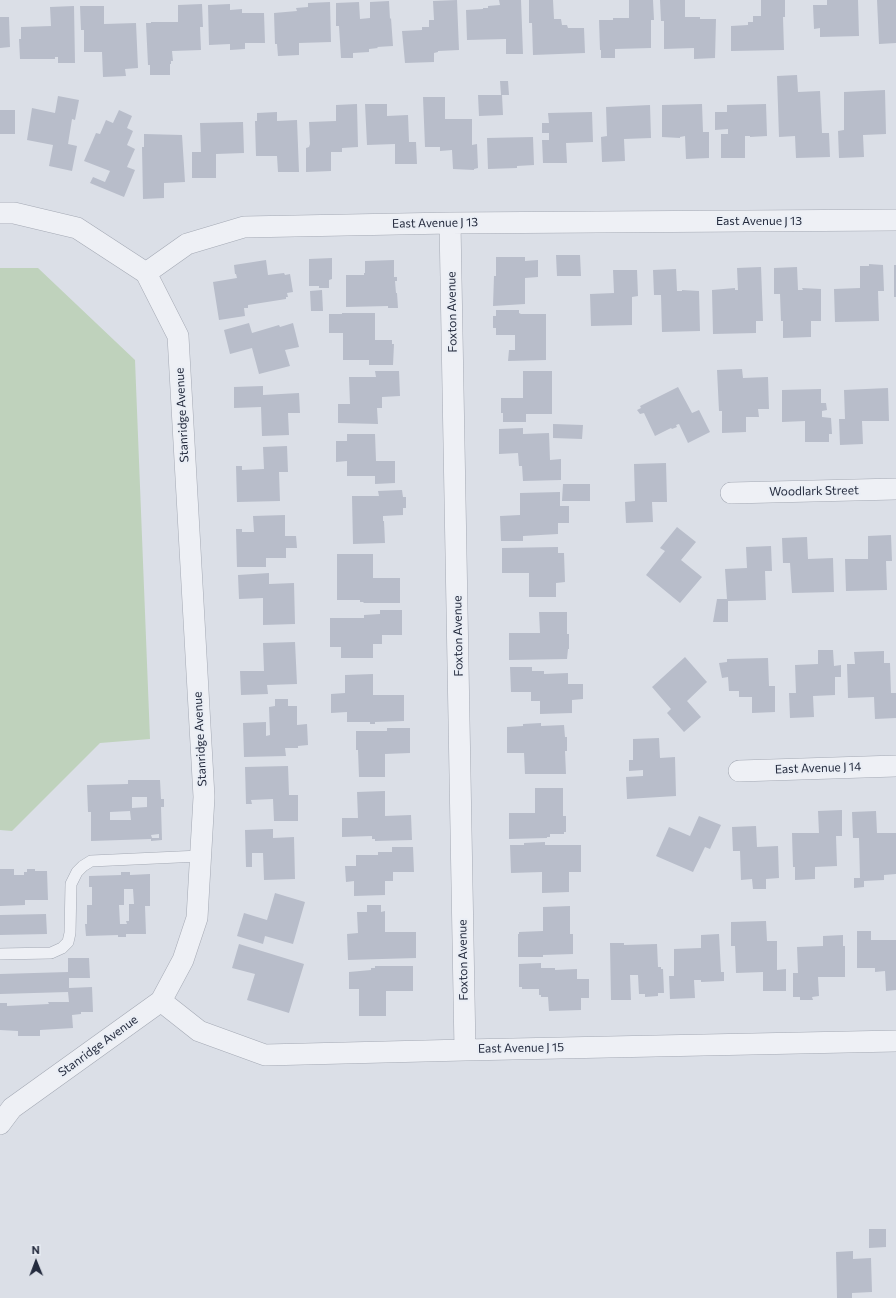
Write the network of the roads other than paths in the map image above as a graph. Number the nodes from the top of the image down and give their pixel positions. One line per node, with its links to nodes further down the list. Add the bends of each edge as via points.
1 (0, 213): 4 (street, via 14,213 77,228)
2 (896, 220): 3 (street, East Avenue J 13)
3 (450, 223): 4 (street, East Avenue J 13, via 244,227 188,244); 13 (street, Foxton Avenue)
4 (146, 273): 9 (street, Stanridge Avenue, via 178,336 204,796)
5 (896, 489): 6 (street, Woodlark Street)
6 (731, 493)
7 (896, 766): 8 (street, East Avenue J 14)
8 (739, 771)
9 (200, 856): 10 (lane, via 91,861 77,872 71,884 68,942 51,953); 11 (street, Stanridge Avenue, via 197,918 183,960)
10 (0, 954)
11 (161, 1001): 13 (street, East Avenue J 15, via 199,1031 265,1055); 14 (street, Stanridge Avenue, via 12,1108)
12 (896, 1041): 13 (street, East Avenue J 15)
13 (465, 1050)
14 (0, 1124)

